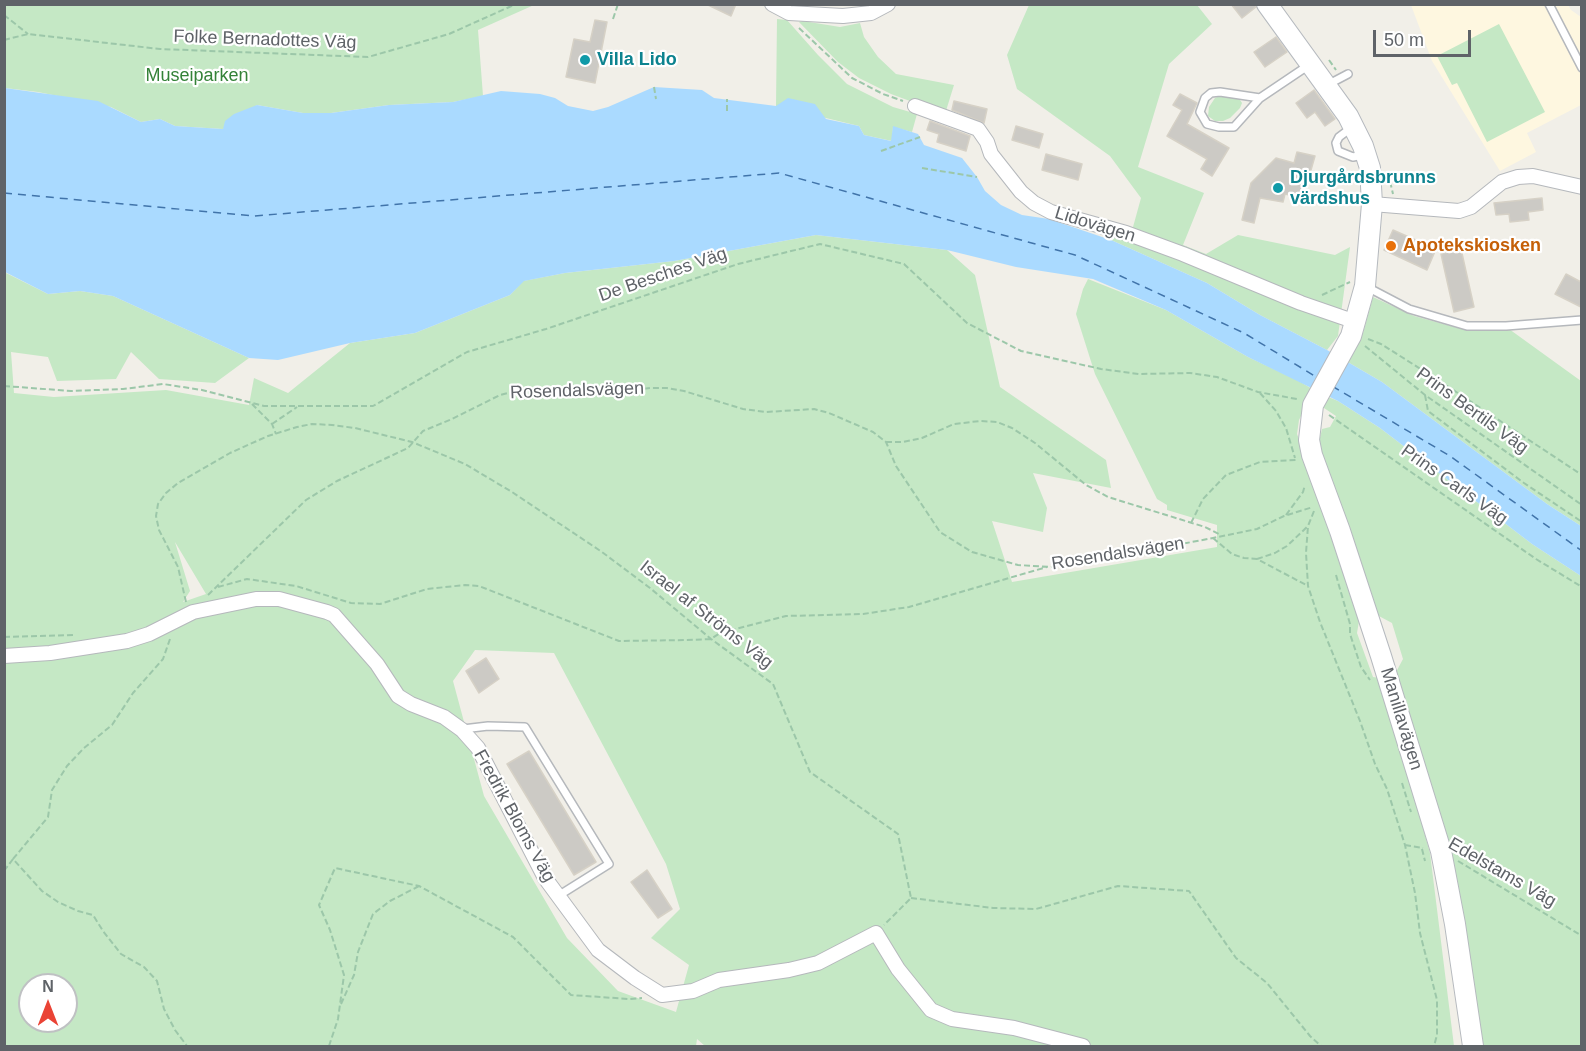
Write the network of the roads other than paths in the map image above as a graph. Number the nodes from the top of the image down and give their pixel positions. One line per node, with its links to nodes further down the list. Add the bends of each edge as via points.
1 (772, 4): 2 (street, via 789,13 843,16 871,13)
2 (888, 4)
3 (1267, 4): 5 (street)
4 (1549, 4): 6 (lane)
5 (1311, 64): 8 (street); 9 (lane)
6 (1581, 68)
7 (1348, 74): 8 (lane)
8 (1327, 86): 12 (street, via 1348,116 1366,154)
9 (1260, 98): 9 (lane, via 1211,93 1200,112 1207,124 1234,127)
10 (915, 106): 15 (street, Lidovägen, via 978,129 990,154 1021,192 1051,212 1183,254 1301,303)
11 (1581, 187): 12 (street, via 1533,176 1518,177 1502,182 1471,207 1459,211)
12 (1372, 204): 13 (street)
13 (1357, 284): 14 (lane, via 1409,309 1467,326); 15 (street)
14 (1581, 320)
15 (1353, 334): 20 (street, Manillavägen, via 1314,402 1309,440 1312,469 1340,531 1381,656 1431,849 1455,924)
16 (4, 656): 17 (street, Fredrik Bloms Väg, via 128,641 189,614 246,601 267,598 300,603 334,615 377,664 398,696 444,717)
17 (462, 730): 18 (street, Fredrik Bloms Väg, via 478,748); 18 (lane, via 525,727 609,864)
18 (558, 896): 19 (street, Fredrik Bloms Väg, via 598,950 662,995 693,991 719,980 818,963 876,933 898,969 931,1010 952,1019 1014,1028)
19 (1083, 1047)
20 (1473, 1047)

